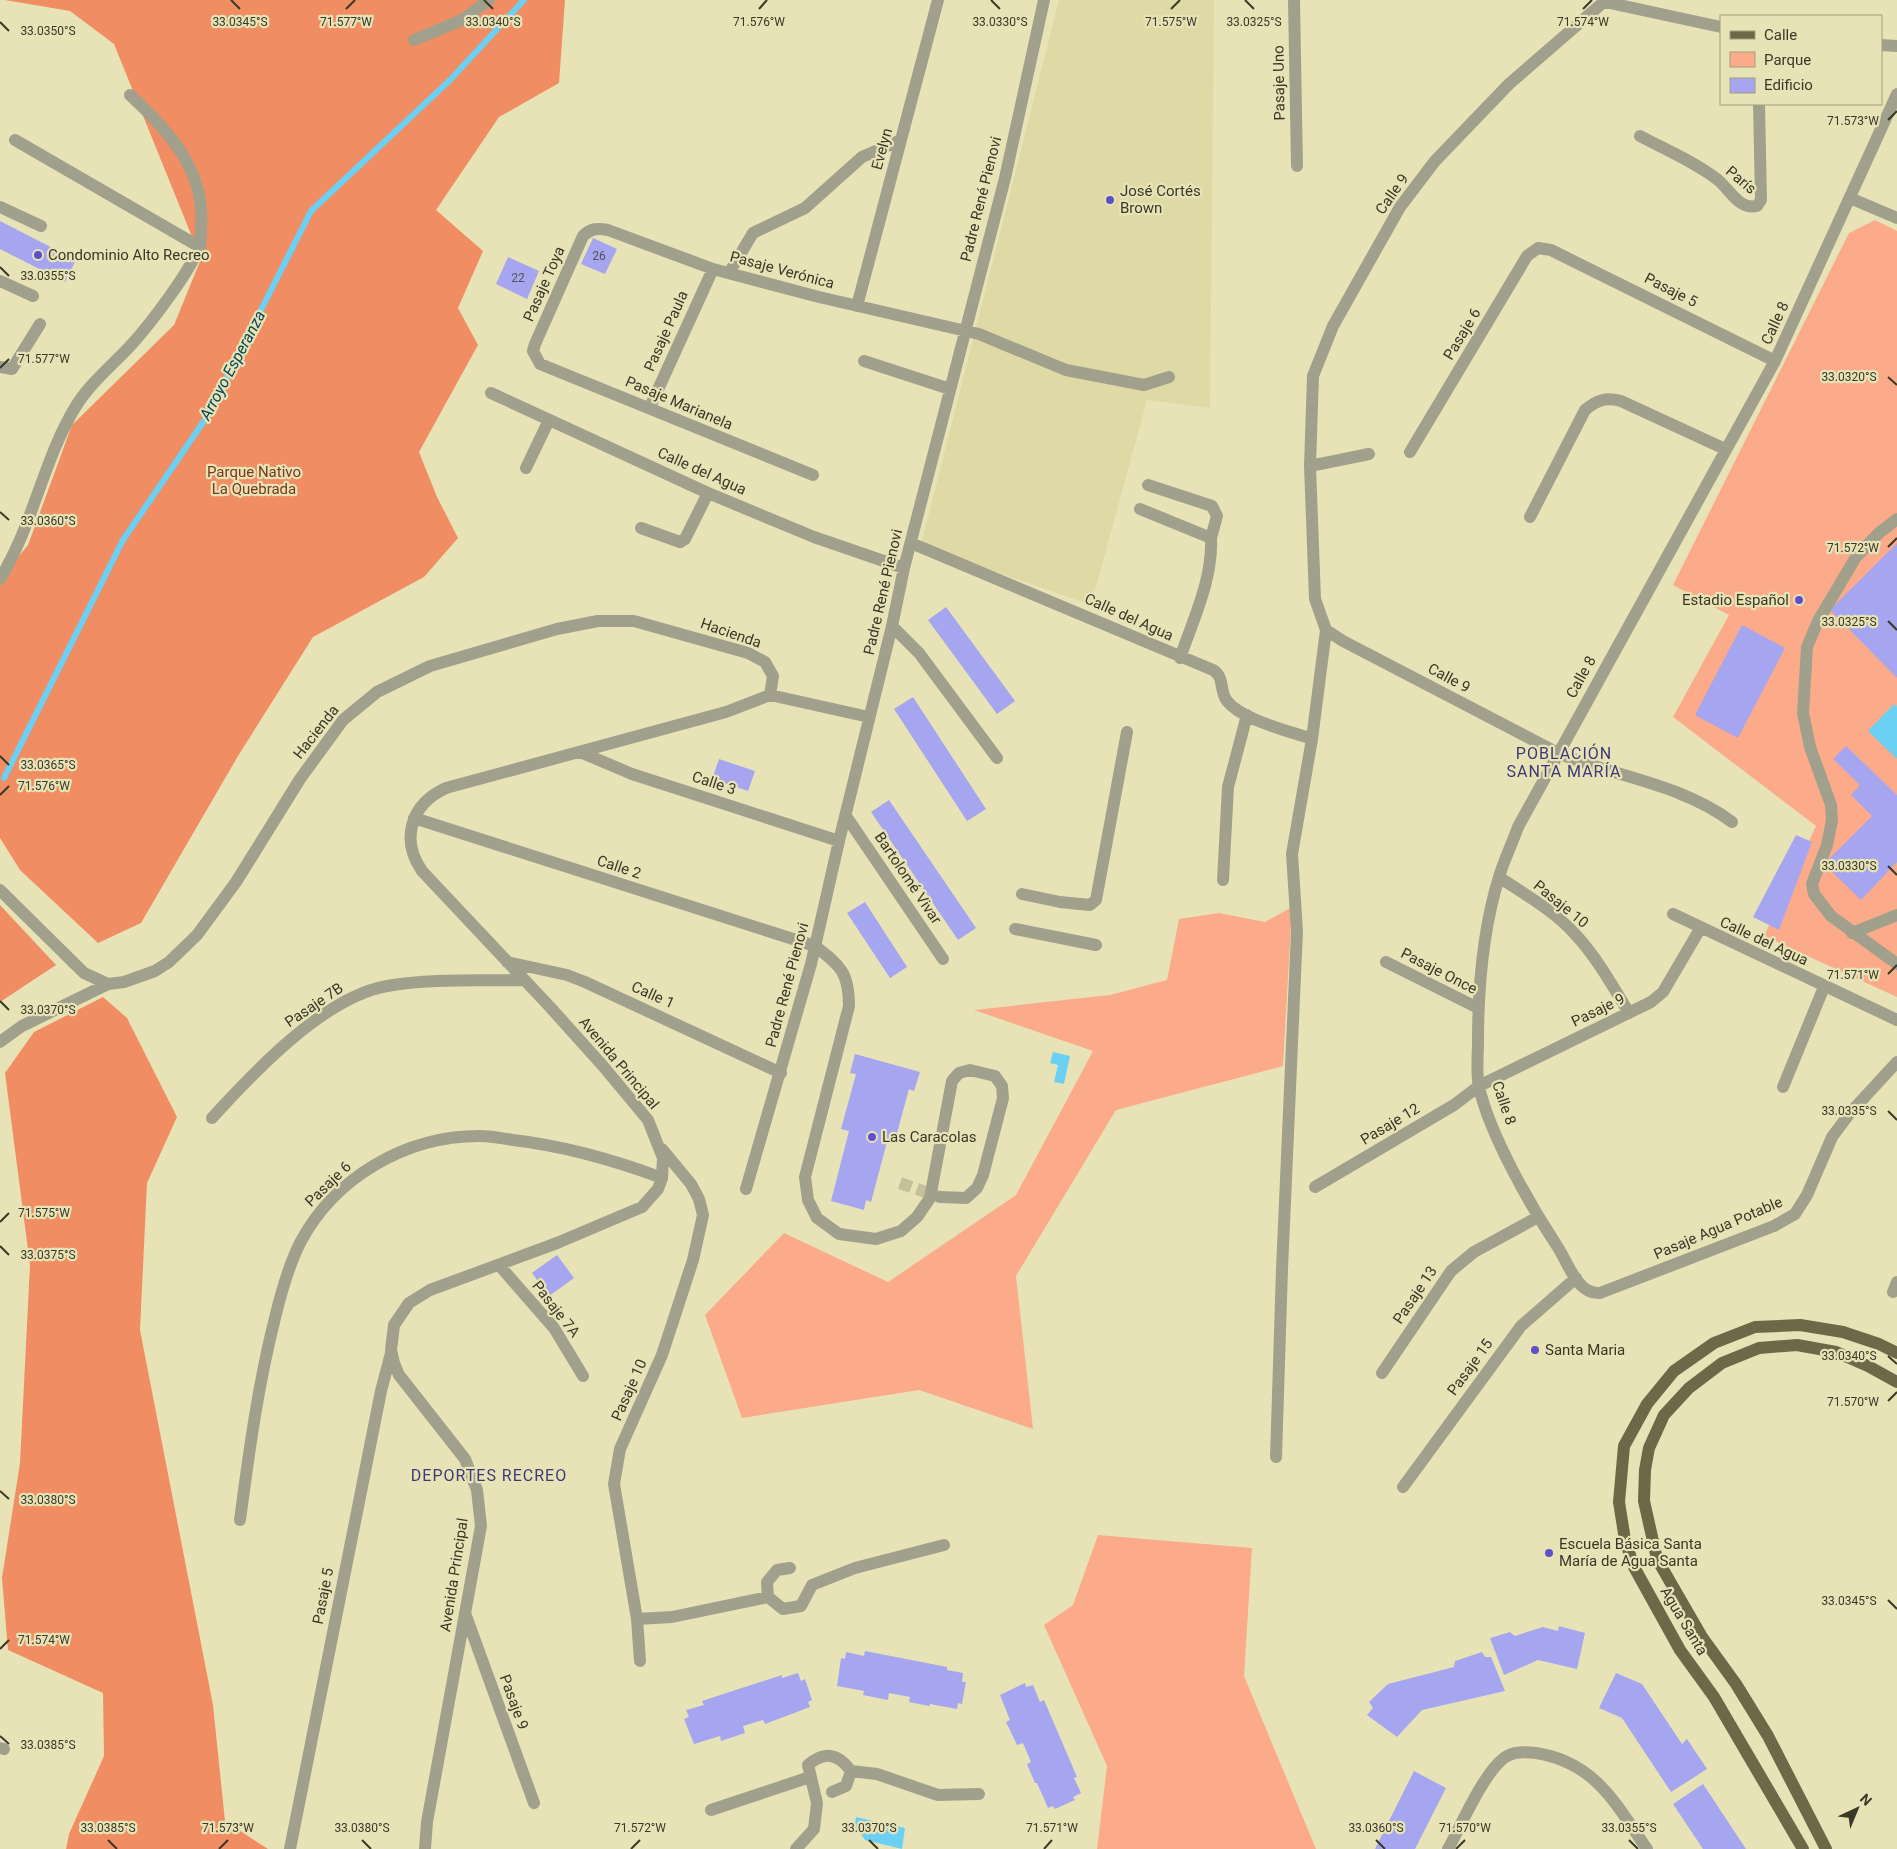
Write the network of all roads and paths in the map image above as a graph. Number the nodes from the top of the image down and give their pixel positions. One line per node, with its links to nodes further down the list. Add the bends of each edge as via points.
1 (489, 0): 7 (street, via 462,20)
2 (938, 0): 15 (street, Evelyn)
3 (1044, 0): 30 (street, Padre René Pienovi, via 1004,178)
4 (1294, 0): 16 (street, Pasaje Uno)
5 (1605, 1): 6 (street); 43 (street, Calle 9, via 1509,84 1436,161 1400,207 1333,326 1313,376)
6 (1720, 28)
7 (414, 40)
8 (1882, 45): 9 (street)
9 (1897, 46)
10 (1897, 94): 17 (street, Calle 8)
11 (130, 95): 22 (street, via 160,122 180,150 196,182 202,214)
12 (1759, 105): 13 (street, París, via 1761,200 1757,206 1749,208 1741,204 1718,180)
13 (1640, 136)
14 (15, 140): 22 (street)
15 (901, 140): 25 (street, via 862,157 805,208 753,233); 28 (street, Evelyn)
16 (1297, 166)
17 (1850, 198): 19 (street); 33 (street, Calle 8)
18 (0, 207): 20 (street)
19 (1897, 218)
20 (41, 226)
21 (594, 229): 24 (street, Pasaje Verónica, via 608,230); 31 (street, Pasaje Toya, via 583,236 535,344)
22 (200, 247): 55 (street, via 134,342 80,398 56,444 27,526)
23 (1551, 250): 33 (street, Pasaje 5); 41 (street, Pasaje 6, via 1538,248 1527,256)
24 (712, 268): 25 (street, Pasaje Verónica); 38 (street, Pasaje Paula)
25 (729, 273): 28 (street, Pasaje Verónica)
26 (0, 281): 27 (street)
27 (32, 296)
28 (857, 306): 30 (street, Pasaje Verónica)
29 (40, 324): 34 (street)
30 (965, 330): 35 (street, Pasaje Verónica, via 1066,370 1144,384); 36 (street, Padre René Pienovi)
31 (535, 358): 38 (street, Pasaje Marianela, via 546,367)
32 (864, 361): 36 (street)
33 (1775, 361): 40 (street, Calle 8)
34 (6, 368)
35 (1169, 376)
36 (950, 389): 53 (street, Padre René Pienovi)
37 (491, 393): 39 (street, Calle del Agua)
38 (650, 408): 45 (street, Pasaje Marianela)
39 (549, 420): 44 (street); 47 (street, Calle del Agua)
40 (1725, 449): 49 (street, via 1611,398 1602,400 1585,410); 65 (street, Calle 8)
41 (1410, 452)
42 (1369, 454): 43 (street)
43 (1310, 466): 57 (street, Calle 9, via 1315,599)
44 (526, 468)
45 (813, 475)
46 (1148, 484): 52 (street, via 1212,506 1217,516)
47 (708, 493): 51 (street, via 685,539 680,542); 54 (street, Calle del Agua, via 814,537)
48 (1140, 509): 52 (street)
49 (1530, 517)
50 (1897, 519): 79 (street, via 1856,557 1818,621 1807,647 1803,713 1810,747 1831,805 1832,820 1827,845 1812,884 1814,894 1831,916)
51 (641, 528)
52 (1211, 538): 58 (street, via 1212,557)
53 (911, 543): 54 (street, Padre René Pienovi); 58 (street, Calle del Agua)
54 (904, 568): 56 (street, Padre René Pienovi)
55 (0, 579)
56 (892, 626): 61 (street, Padre René Pienovi); 66 (street, via 919,653)
57 (1326, 630): 63 (street, Calle 9); 65 (street, Calle 9)
58 (1180, 658): 60 (street, Calle del Agua, via 1218,673 1226,701)
59 (770, 695): 61 (street); 64 (street, Avenida Principal, via 726,712); 87 (street, Hacienda, via 774,676 765,662 739,651 634,622 598,621 557,629 430,666 377,692 343,720 300,779 236,882 184,950 155,971)
60 (1247, 715): 63 (street, Calle del Agua); 72 (street, via 1228,787)
61 (869, 717): 67 (street, Padre René Pienovi)
62 (1127, 732): 74 (street, via 1096,900 1090,905)
63 (1312, 740): 112 (street, Calle 9, via 1292,854 1297,931)
64 (580, 752): 68 (street, Avenida Principal, via 446,788 426,800); 70 (street, Calle 3, via 632,774)
65 (1558, 753): 69 (street, via 1582,764 1690,797 1712,807); 71 (street, Calle 8, via 1518,827)
66 (997, 758)
67 (846, 816): 70 (street, Padre René Pienovi); 82 (street, Bartolomé Vivar)
68 (414, 818): 81 (street, Calle 2); 83 (street, Avenida Principal, via 410,845 416,863)
69 (1732, 822)
70 (839, 841): 81 (street, Padre René Pienovi)
71 (1499, 877): 89 (street, Calle 8, via 1486,935); 90 (street, Pasaje 10, via 1544,907 1572,931 1592,954)
72 (1223, 880)
73 (0, 890): 87 (street, via 84,973)
74 (1022, 894)
75 (1673, 914): 78 (street, Calle del Agua)
76 (1897, 915): 79 (street)
77 (1015, 929): 80 (street)
78 (1700, 929): 88 (street, Calle del Agua); 90 (street, Pasaje 9, via 1663,992)
79 (1852, 932): 85 (street)
80 (1096, 945)
81 (815, 946): 94 (street, Padre René Pienovi); 102 (street, Calle 2, via 834,960 843,972 849,986 849,1006 805,1177 808,1200 817,1218 839,1234 876,1239 901,1231 917,1218 930,1198 952,1081 959,1073 970,1070 995,1076 1002,1086 1003,1098 983,1175 977,1188 966,1198)
82 (943, 959)
83 (507, 962): 86 (street, Avenida Principal); 94 (street, Calle 1, via 585,982)
84 (1386, 962): 89 (street, Pasaje Once)
85 (1897, 964)
86 (524, 980): 97 (street, Pasaje 7B, via 385,986 346,1000 269,1059); 98 (street, Avenida Principal, via 648,1120)
87 (108, 984): 92 (street, Hacienda, via 22,1026)
88 (1824, 987): 91 (street, Calle del Agua); 96 (street)
89 (1478, 1008): 95 (street, Calle 8)
90 (1629, 1013): 95 (street, Pasaje 9)
91 (1897, 1020)
92 (0, 1042)
93 (1897, 1062): 106 (street, Pasaje Agua Potable, via 1832,1137 1808,1195 1795,1214 1764,1229)
94 (781, 1073): 101 (street, Padre René Pienovi)
95 (1478, 1086): 100 (street, Pasaje 12, via 1454,1105); 103 (street, Calle 8, via 1491,1122)
96 (1782, 1087)
97 (212, 1118)
98 (661, 1148): 99 (street, Avenida Principal); 119 (street, Pasaje 10, via 691,1184 703,1215 693,1260 662,1355 620,1450 614,1484)
99 (662, 1178): 104 (street, Avenida Principal, via 651,1199 632,1212); 114 (street, Pasaje 6, via 611,1159 538,1143 480,1136 432,1141 408,1148 365,1171 345,1186 313,1222 300,1243 282,1289 265,1358)
100 (1315, 1187)
101 (746, 1189)
102 (940, 1197)
103 (1538, 1217): 105 (street, Calle 8); 109 (street, Pasaje 13, via 1474,1252 1451,1271)
104 (499, 1265): 107 (street, Avenida Principal, via 414,1299 400,1313 394,1325); 110 (street, Pasaje 7A, via 554,1328)
105 (1576, 1278): 106 (street, Calle 8, via 1583,1289); 113 (street, Pasaje 15, via 1521,1326)
106 (1592, 1294)
107 (391, 1350): 118 (street, Avenida Principal, via 399,1375 457,1447 472,1472 481,1526); 127 (street, Pasaje 5)
108 (1897, 1353): 132 (main road, Agua Santa, via 1843,1332 1800,1325 1755,1327 1714,1343 1674,1371 1647,1404 1624,1446 1619,1502 1624,1540 1634,1567 1680,1650 1714,1697)
109 (1382, 1373)
110 (583, 1376)
111 (1897, 1382): 133 (main road, Agua Santa, via 1836,1352 1797,1345 1759,1348 1722,1363 1689,1388 1664,1415 1649,1448 1644,1502 1657,1559 1702,1637 1768,1736)
112 (1276, 1457)
113 (1403, 1487)
114 (240, 1520)
115 (944, 1544): 117 (street, via 855,1568 812,1586 801,1606 783,1609)
116 (790, 1568): 117 (street, via 777,1570 767,1582)
117 (768, 1597): 119 (street, via 672,1617)
118 (465, 1613): 125 (street, Pasaje 9); 128 (street, Avenida Principal, via 427,1822)
119 (638, 1619): 120 (street, Pasaje 10)
120 (640, 1661)
121 (851, 1771): 122 (street, via 833,1756 817,1758 808,1766); 123 (street, via 846,1786); 124 (street, via 877,1774 938,1795)
122 (810, 1777): 126 (street); 129 (street, via 817,1802 814,1829)
123 (832, 1792)
124 (979, 1794)
125 (534, 1803)
126 (711, 1810)
127 (290, 1849)
128 (425, 1849)
129 (796, 1849)
130 (1448, 1849): 131 (street, via 1493,1768 1505,1757 1521,1751 1552,1756 1600,1782)
131 (1647, 1849)
132 (1803, 1849)
133 (1826, 1849)

